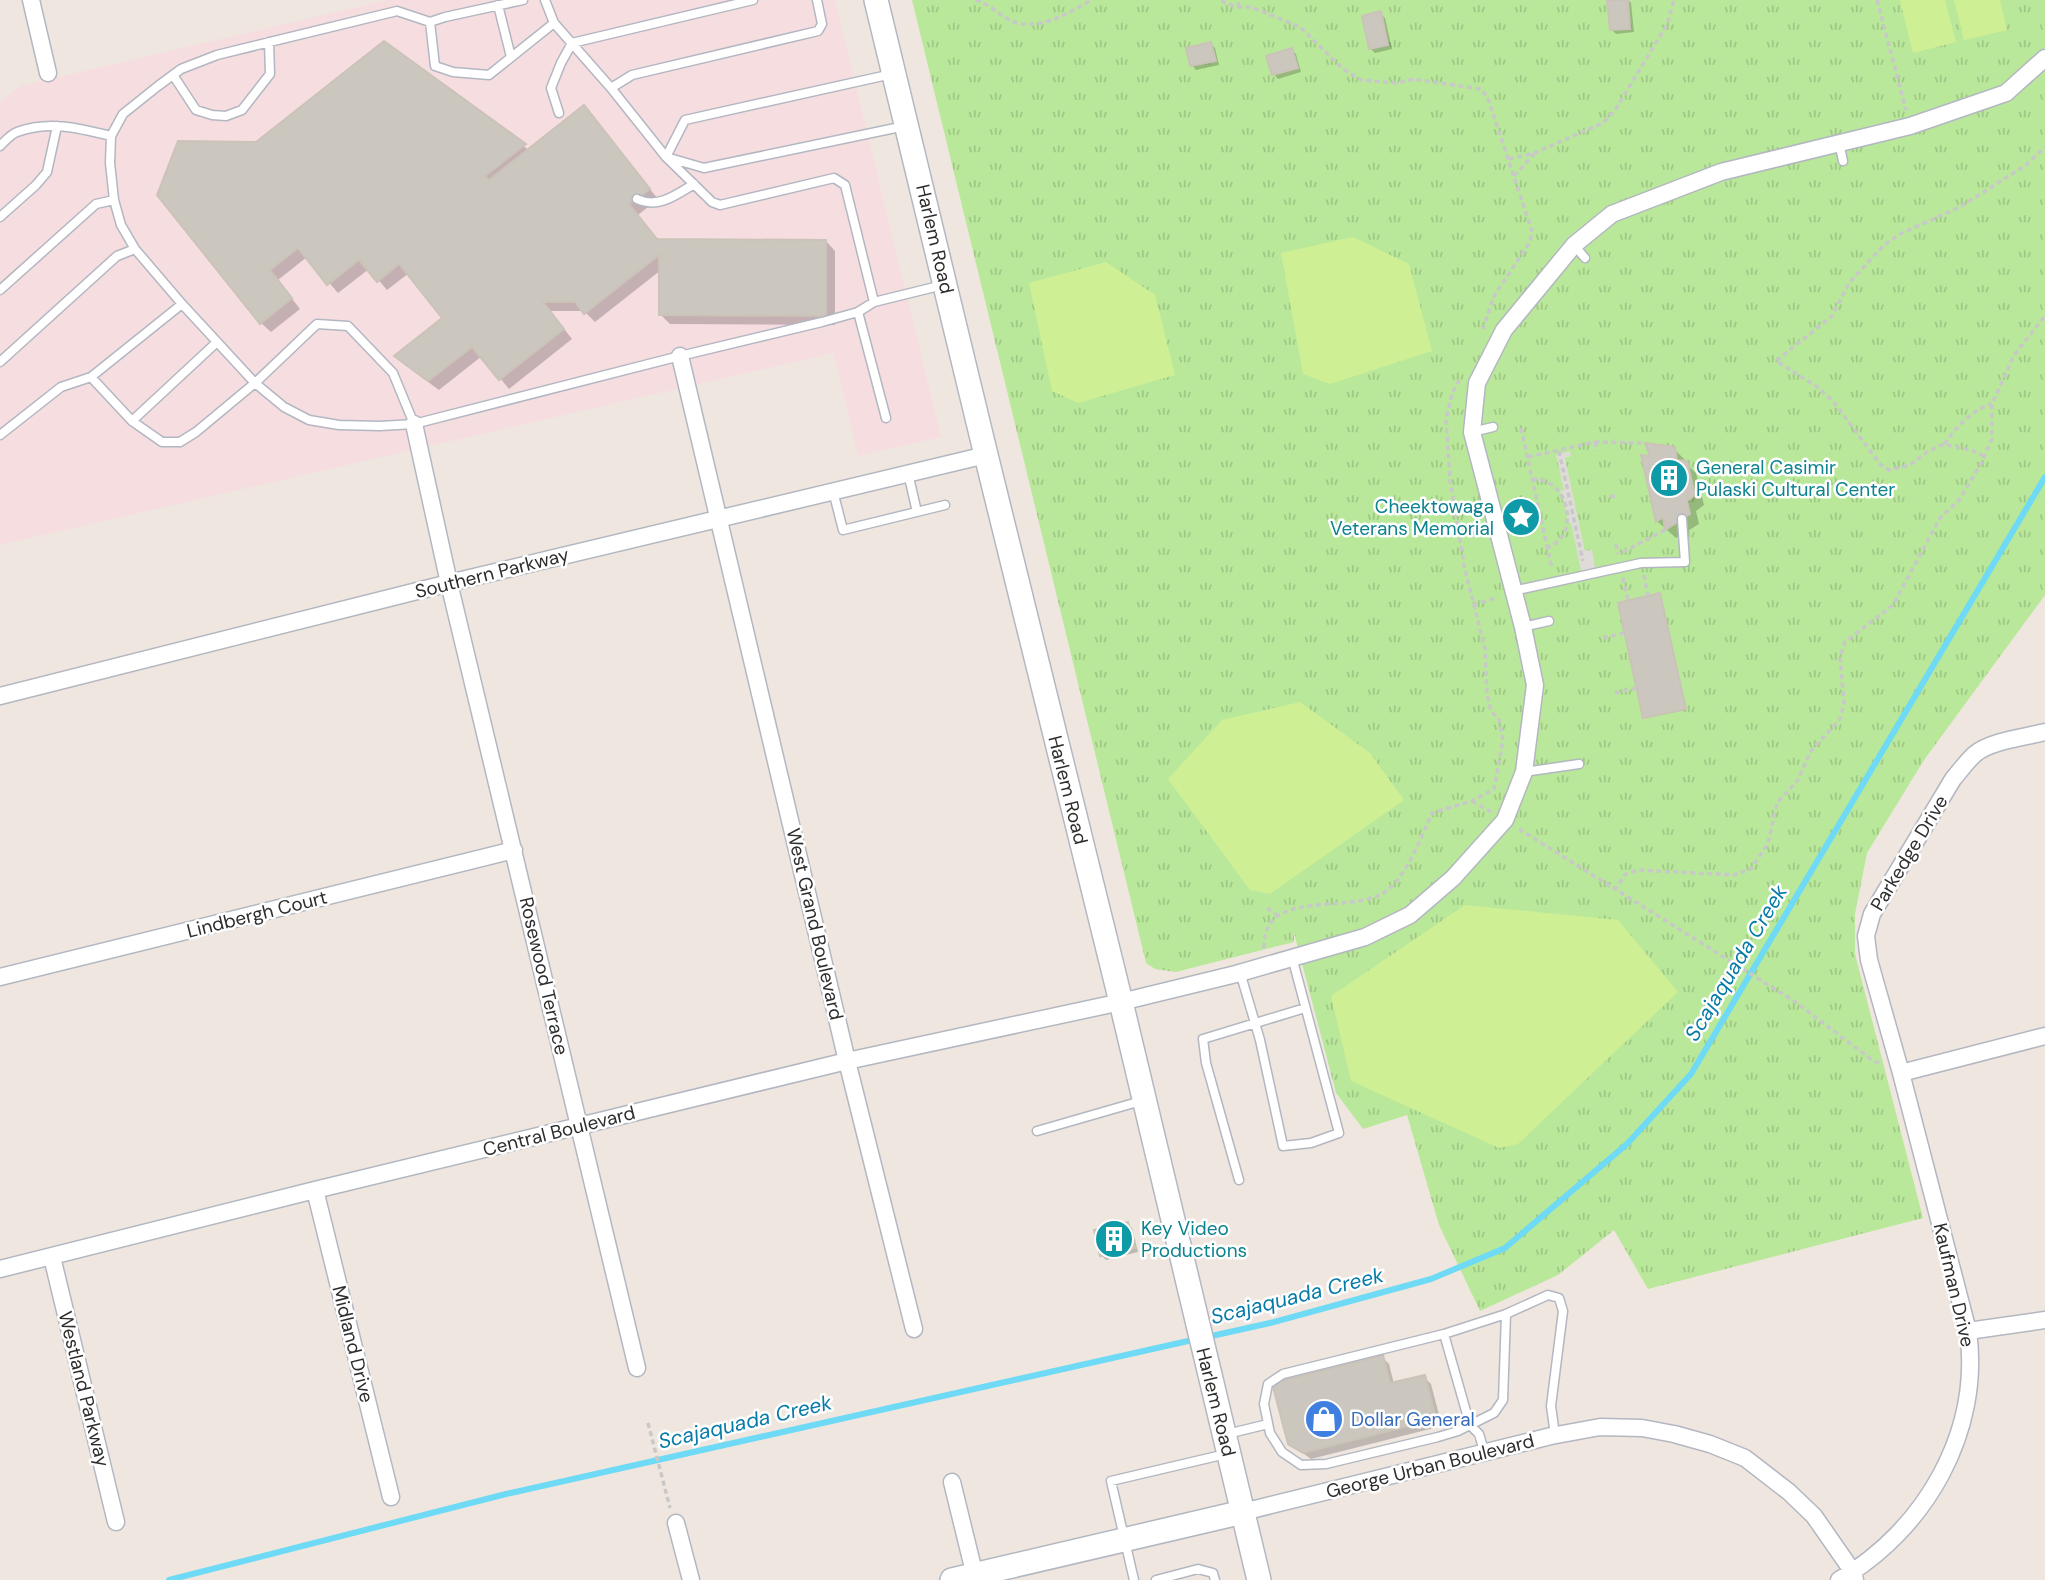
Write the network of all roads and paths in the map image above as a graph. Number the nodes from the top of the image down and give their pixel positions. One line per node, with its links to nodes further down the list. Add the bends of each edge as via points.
1 (31, 0): 21 (street)
2 (523, 0): 13 (lane)
3 (545, 0): 16 (lane)
4 (753, 0): 18 (lane)
5 (817, 0): 24 (lane, via 822,24 818,31 632,75)
6 (876, 0): 22 (main road, Harlem Road)
7 (976, 0): 8 (path, via 1015,22 1035,24 1059,18)
8 (1091, 0)
9 (1222, 0): 14 (path)
10 (1239, 0): 14 (path)
11 (1674, 0): 33 (path, via 1667,25 1615,110 1603,123)
12 (1877, 0): 28 (path)
13 (498, 5): 15 (lane); 19 (lane)
14 (1238, 8): 35 (path, via 1251,7 1300,27 1343,69 1361,80 1396,83 1414,79 1480,89 1487,96)
15 (430, 22): 17 (lane, via 397,11); 19 (lane, via 435,66 489,75)
16 (554, 23): 18 (lane); 19 (lane)
17 (269, 42): 23 (lane, via 217,55); 23 (lane, via 270,74 242,110 226,116 197,110)
18 (572, 43): 24 (lane); 25 (lane, via 551,88)
19 (511, 57)
20 (2045, 58): 28 (street, via 2006,93)
21 (48, 73)
22 (895, 74): 27 (main road, Harlem Road); 34 (lane, via 685,120)
23 (173, 75): 29 (lane, via 123,114)
24 (611, 88): 34 (lane)
25 (559, 113)
26 (57, 126): 29 (lane); 31 (lane, via 15,132); 41 (lane, via 47,172)
27 (908, 126): 34 (lane, via 704,168); 43 (main road, Harlem Road)
28 (1910, 126): 30 (street)
29 (111, 136): 40 (lane)
30 (1839, 143): 36 (lane); 62 (street, via 1720,167 1610,209 1579,252 1504,330 1477,383)
31 (0, 146)
32 (2045, 147): 66 (path, via 2026,165 1960,207 1884,245 1849,283 1832,316 1776,361 1833,401 1889,470 1910,465)
33 (1534, 153): 35 (path); 37 (path)
34 (666, 157): 38 (lane)
35 (1509, 159): 37 (path)
36 (1843, 161)
37 (1514, 176): 49 (path, via 1532,231 1530,243 1494,296)
38 (694, 184): 39 (lane, via 665,201 647,204); 45 (lane, via 720,205 834,178 845,184)
39 (637, 199)
40 (114, 200): 42 (lane, via 121,225); 44 (lane, via 96,204)
41 (0, 217)
42 (135, 248): 46 (lane); 52 (lane, via 117,256)
43 (946, 285): 45 (lane); 69 (main road, Harlem Road)
44 (0, 290)
45 (874, 302): 47 (lane)
46 (182, 304): 50 (lane); 54 (lane)
47 (858, 312): 51 (lane); 57 (lane)
48 (2045, 316): 56 (path, via 2014,355)
49 (1481, 337)
50 (217, 342): 55 (lane); 58 (lane)
51 (680, 356): 59 (lane); 77 (street, West Grand Boulevard)
52 (0, 362)
53 (1465, 370): 88 (path, via 1452,394 1446,420 1450,480)
54 (91, 377): 58 (lane); 63 (lane, via 61,387)
55 (255, 383): 58 (lane, via 180,442 162,442); 59 (lane, via 309,420 339,425); 59 (lane, via 317,324 348,326 393,373)
56 (1992, 404): 66 (path, via 1977,409); 70 (path, via 1992,439)
57 (886, 418)
58 (132, 421)
59 (414, 424): 85 (street, Rosewood Terrace)
60 (1493, 427): 62 (lane)
61 (1521, 428): 71 (path)
62 (1472, 432): 86 (street)
63 (0, 435)
64 (1595, 442): 65 (path); 67 (path); 68 (path)
65 (1645, 443)
66 (1944, 444): 70 (path)
67 (1559, 450): 71 (path); 83 (path)
68 (1597, 451)
69 (986, 455): 72 (street, Southern Parkway); 109 (main road, Harlem Road)
70 (1984, 456): 102 (path, via 1959,500 1940,518 1893,605 1845,642 1840,657 1844,703 1840,719 1810,752 1798,780 1777,803 1768,843 1751,869 1734,875 1638,870 1626,874)
71 (1528, 457): 73 (path)
72 (908, 473): 74 (street, Southern Parkway); 76 (lane)
73 (1532, 479): 80 (path); 80 (path, via 1547,481 1560,491 1567,513 1564,532)
74 (833, 491): 76 (lane, via 843,530); 77 (street, Southern Parkway)
75 (945, 505): 76 (lane)
76 (917, 512)
77 (718, 518): 85 (street, Southern Parkway); 113 (street, West Grand Boulevard)
78 (1682, 519): 82 (lane, via 1685,562)
79 (1665, 530): 81 (path)
80 (1547, 548): 84 (path)
81 (1618, 555)
82 (1641, 563): 83 (lane); 87 (path)
83 (1586, 575): 84 (lane)
84 (1554, 582): 86 (lane)
85 (449, 583): 95 (street, Southern Parkway); 101 (street, Rosewood Terrace)
86 (1513, 591): 88 (path); 90 (street)
87 (1648, 596)
88 (1474, 605): 99 (path, via 1485,649 1487,695 1503,740 1493,789)
89 (1549, 621): 90 (lane)
90 (1523, 627): 98 (street, via 1535,685)
91 (1624, 633): 92 (path)
92 (1603, 638)
93 (1636, 688): 94 (path)
94 (1615, 693)
95 (0, 696)
96 (2045, 732): 114 (street, Parkedge Drive, via 1995,745 1972,757 1953,779 1872,914 1866,936 1869,960)
97 (1579, 764): 98 (lane)
98 (1524, 772): 100 (street)
99 (1472, 801): 100 (path); 104 (path, via 1432,813 1407,865 1388,890 1363,902 1290,909)
100 (1505, 820): 102 (path); 105 (street, Central Boulevard, via 1453,878 1410,915 1365,937)
101 (514, 850): 108 (street, Lindbergh Court); 116 (street, Rosewood Terrace)
102 (1614, 890): 114 (path, via 1794,1001 1872,1060)
103 (1267, 908): 104 (path)
104 (1278, 916): 106 (path, via 1266,931)
105 (1292, 957): 106 (street, Central Boulevard); 110 (lane)
106 (1267, 964): 107 (street, Central Boulevard)
107 (1240, 972): 109 (street, Central Boulevard); 111 (lane)
108 (0, 977)
109 (1121, 1002): 113 (street, Central Boulevard); 115 (main road, Harlem Road)
110 (1305, 1008): 111 (lane); 111 (lane, via 1339,1133 1311,1143 1283,1146)
111 (1254, 1022): 118 (lane, via 1203,1039)
112 (2045, 1036): 114 (street)
113 (847, 1061): 116 (street, Central Boulevard); 124 (street, West Grand Boulevard)
114 (1901, 1073): 125 (street, Kaufman Drive)
115 (1144, 1100): 117 (lane); 132 (main road, Harlem Road)
116 (580, 1126): 119 (street, Central Boulevard); 127 (street, Rosewood Terrace)
117 (1037, 1131)
118 (1239, 1180)
119 (315, 1190): 120 (street, Central Boulevard); 135 (street, Midland Drive)
120 (52, 1257): 121 (street, Central Boulevard); 138 (street, Westland Parkway)
121 (0, 1269)
122 (1506, 1314): 126 (lane); 130 (lane, via 1503,1400 1494,1413); 131 (lane, via 1548,1296 1559,1298 1563,1311 1551,1406)
123 (2045, 1320): 125 (street)
124 (914, 1329)
125 (1968, 1331): 141 (street, Kaufman Drive, via 1971,1355 1963,1417 1937,1483 1894,1539)
126 (1444, 1334): 129 (lane, via 1283,1374 1268,1384 1264,1404); 130 (lane)
127 (638, 1368)
128 (648, 1423): 137 (path)
129 (1268, 1424): 130 (lane, via 1282,1452 1301,1465 1325,1464); 132 (lane)
130 (1470, 1425): 133 (lane, via 1479,1434)
131 (1555, 1435): 133 (street, George Urban Boulevard); 141 (street, George Urban Boulevard, via 1600,1427 1642,1427 1745,1458 1814,1516)
132 (1227, 1444): 136 (main road, Harlem Road); 139 (lane, via 1111,1481)
133 (1484, 1451): 136 (street, George Urban Boulevard)
134 (952, 1482): 140 (street)
135 (391, 1497)
136 (1243, 1512): 139 (main road, George Urban Boulevard); 147 (main road, Harlem Road)
137 (673, 1515): 142 (street)
138 (117, 1522)
139 (1124, 1539): 140 (main road, George Urban Boulevard); 144 (lane)
140 (975, 1577): 143 (main road, George Urban Boulevard)
141 (1849, 1577)
142 (691, 1580)
143 (952, 1580)
144 (1134, 1580)
145 (1156, 1580): 146 (lane, via 1198,1569 1213,1573)
146 (1215, 1580)
147 (1259, 1580)

